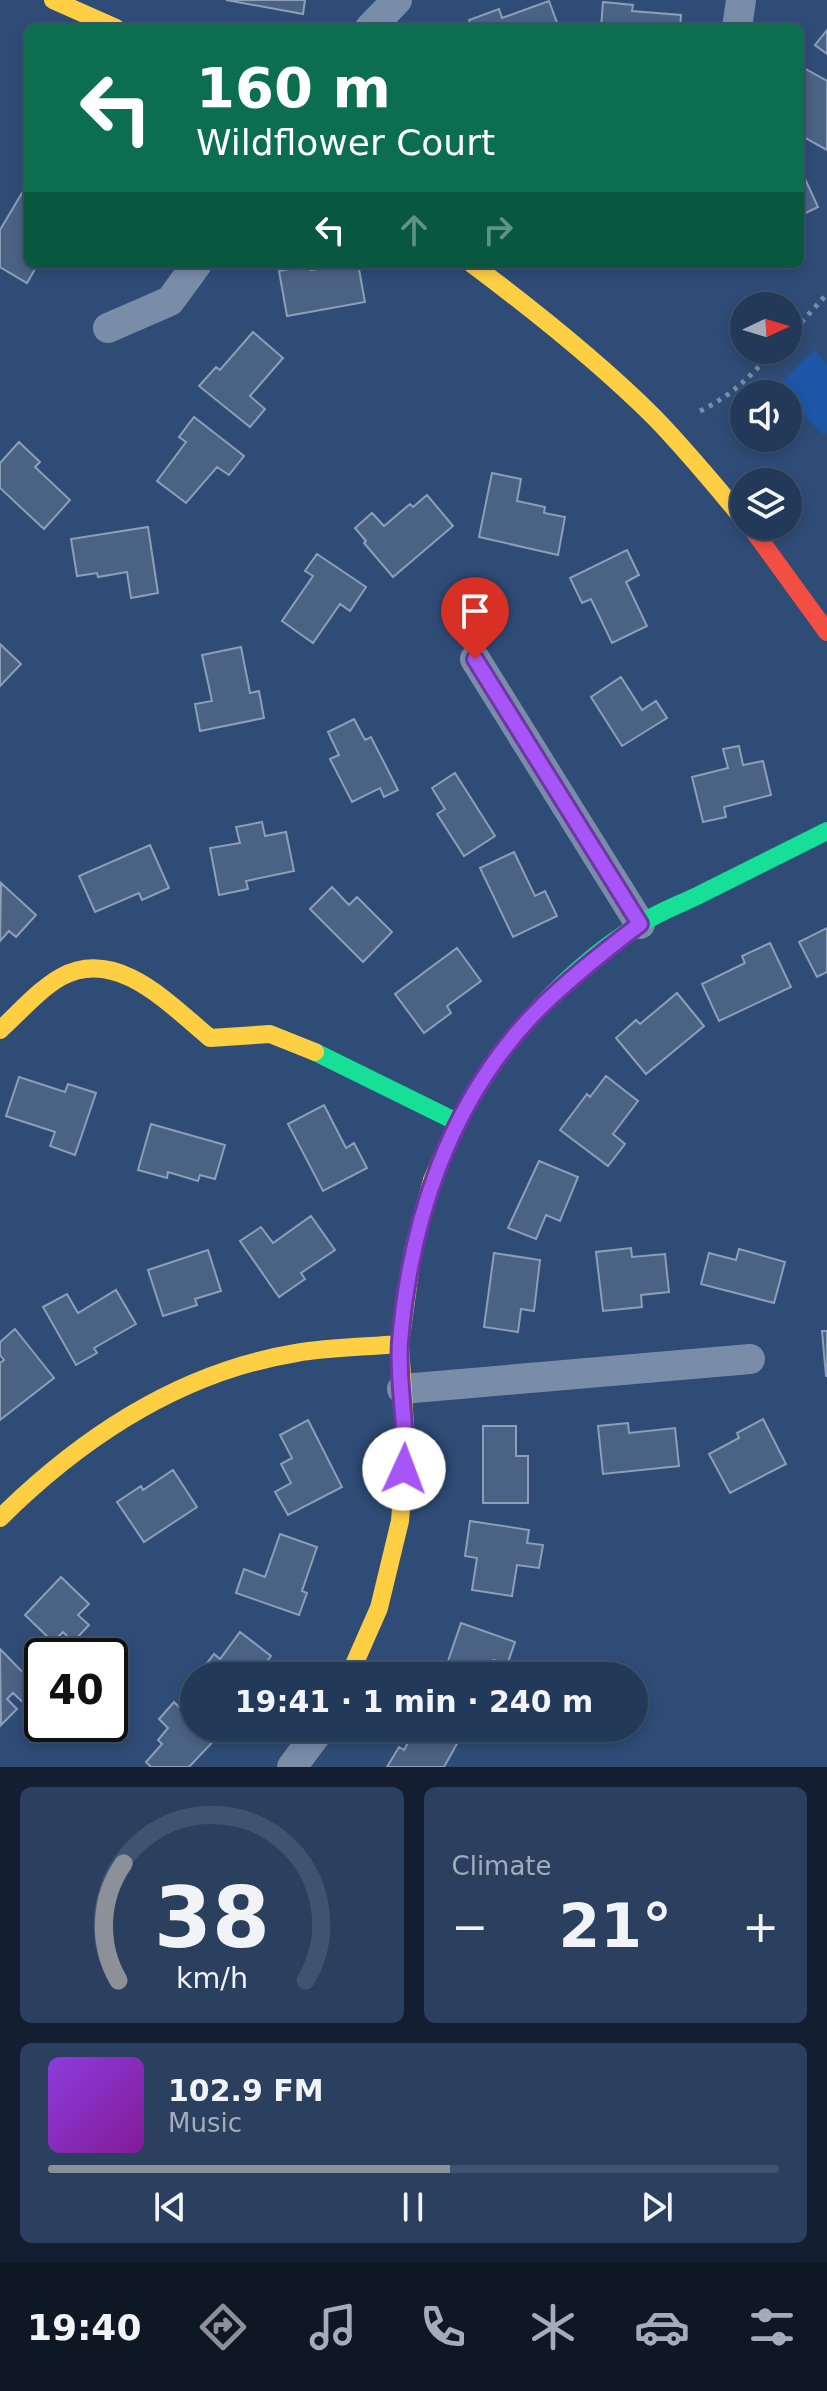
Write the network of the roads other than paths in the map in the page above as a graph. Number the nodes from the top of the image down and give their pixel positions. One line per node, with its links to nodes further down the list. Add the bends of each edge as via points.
1 (53, 0): 4 (street)
2 (397, 0): 5 (street)
3 (741, 0): 6 (street)
4 (107, 24)
5 (374, 24)
6 (738, 24)
7 (194, 268): 9 (street, via 170,301)
8 (478, 268): 10 (street, via 605,371)
9 (108, 328)
10 (730, 504)
11 (760, 540): 12 (street)
12 (827, 632)
13 (475, 659): 15 (street)
14 (827, 831): 15 (street)
15 (640, 924): 17 (street, via 583,967 532,1016)
16 (0, 1030): 17 (street, via 63,976 96,966 130,974 210,1038 270,1034)
17 (457, 1122): 18 (street, via 422,1213)
18 (400, 1344): 20 (street); 21 (street, via 287,1354 173,1389 89,1437)
19 (750, 1359): 20 (street)
20 (402, 1389): 22 (street, via 406,1443 400,1521 379,1608)
21 (0, 1518)
22 (355, 1662)
23 (311, 1742): 24 (street)
24 (292, 1767)

